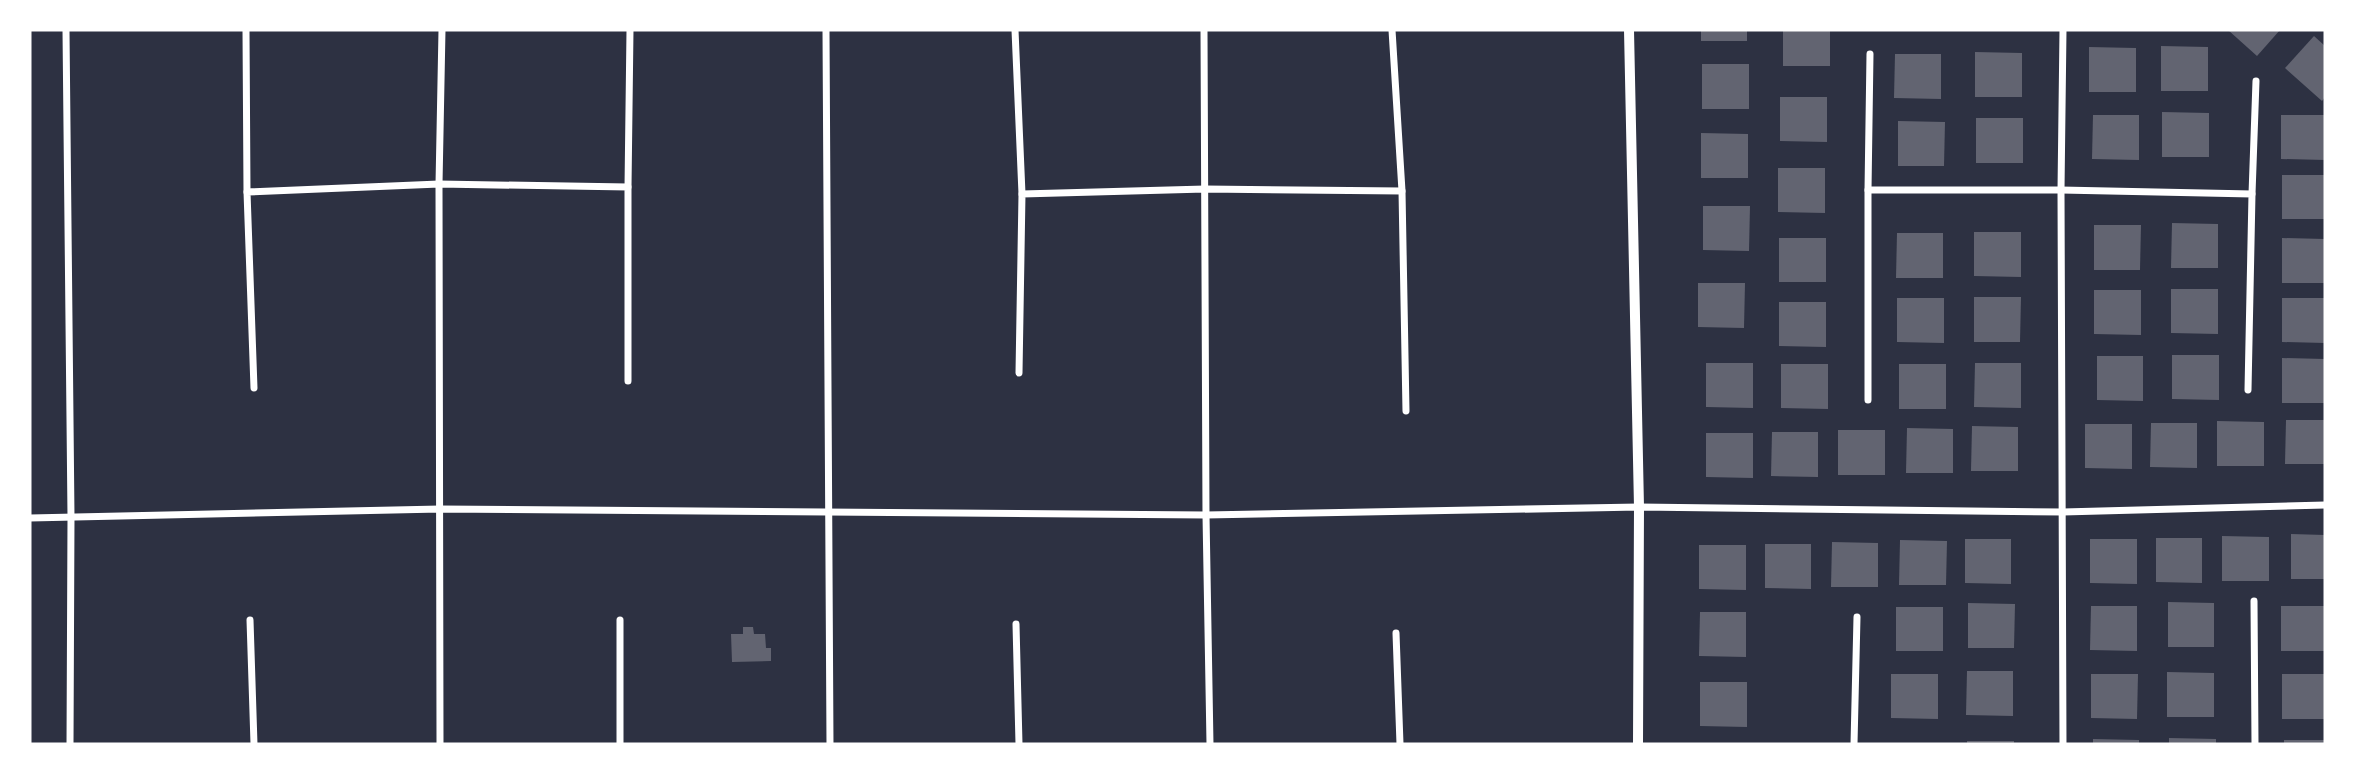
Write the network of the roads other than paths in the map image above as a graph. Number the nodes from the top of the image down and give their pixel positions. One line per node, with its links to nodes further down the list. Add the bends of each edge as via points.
1 (65, 30): 35 (street)
2 (246, 30): 19 (street)
3 (442, 30): 13 (street)
4 (630, 30): 14 (street)
5 (826, 30): 31 (street)
6 (1015, 30): 20 (street)
7 (1204, 30): 15 (street)
8 (1392, 30): 18 (street)
9 (1629, 30): 29 (street)
10 (2063, 30): 17 (street)
11 (1870, 54): 16 (street)
12 (2256, 81): 21 (street)
13 (439, 184): 14 (street); 19 (street); 30 (street)
14 (628, 187): 23 (street)
15 (1205, 189): 18 (street); 20 (street); 33 (street)
16 (1868, 190): 17 (street); 26 (street)
17 (2061, 190): 21 (street); 32 (street)
18 (1402, 191): 27 (street)
19 (247, 192): 24 (street)
20 (1022, 194): 22 (street)
21 (2252, 194): 25 (street)
22 (1019, 373)
23 (628, 381)
24 (254, 388)
25 (2249, 390)
26 (1868, 400)
27 (1405, 411)
28 (2325, 505): 32 (street)
29 (1639, 507): 32 (street); 33 (street); 50 (street)
30 (440, 509): 31 (street); 35 (street); 44 (street)
31 (829, 512): 33 (street); 46 (street)
32 (2063, 512): 52 (street)
33 (1206, 515): 48 (street)
34 (30, 517): 35 (street)
35 (71, 517): 42 (street)
36 (2254, 601): 53 (street)
37 (1857, 617): 51 (street)
38 (250, 620): 43 (street)
39 (620, 620): 45 (street)
40 (1016, 624): 47 (street)
41 (1396, 633): 49 (street)
42 (70, 744)
43 (254, 744)
44 (440, 744)
45 (620, 744)
46 (830, 744)
47 (1019, 744)
48 (1210, 744)
49 (1400, 744)
50 (1638, 744)
51 (1854, 744)
52 (2063, 744)
53 (2255, 744)

